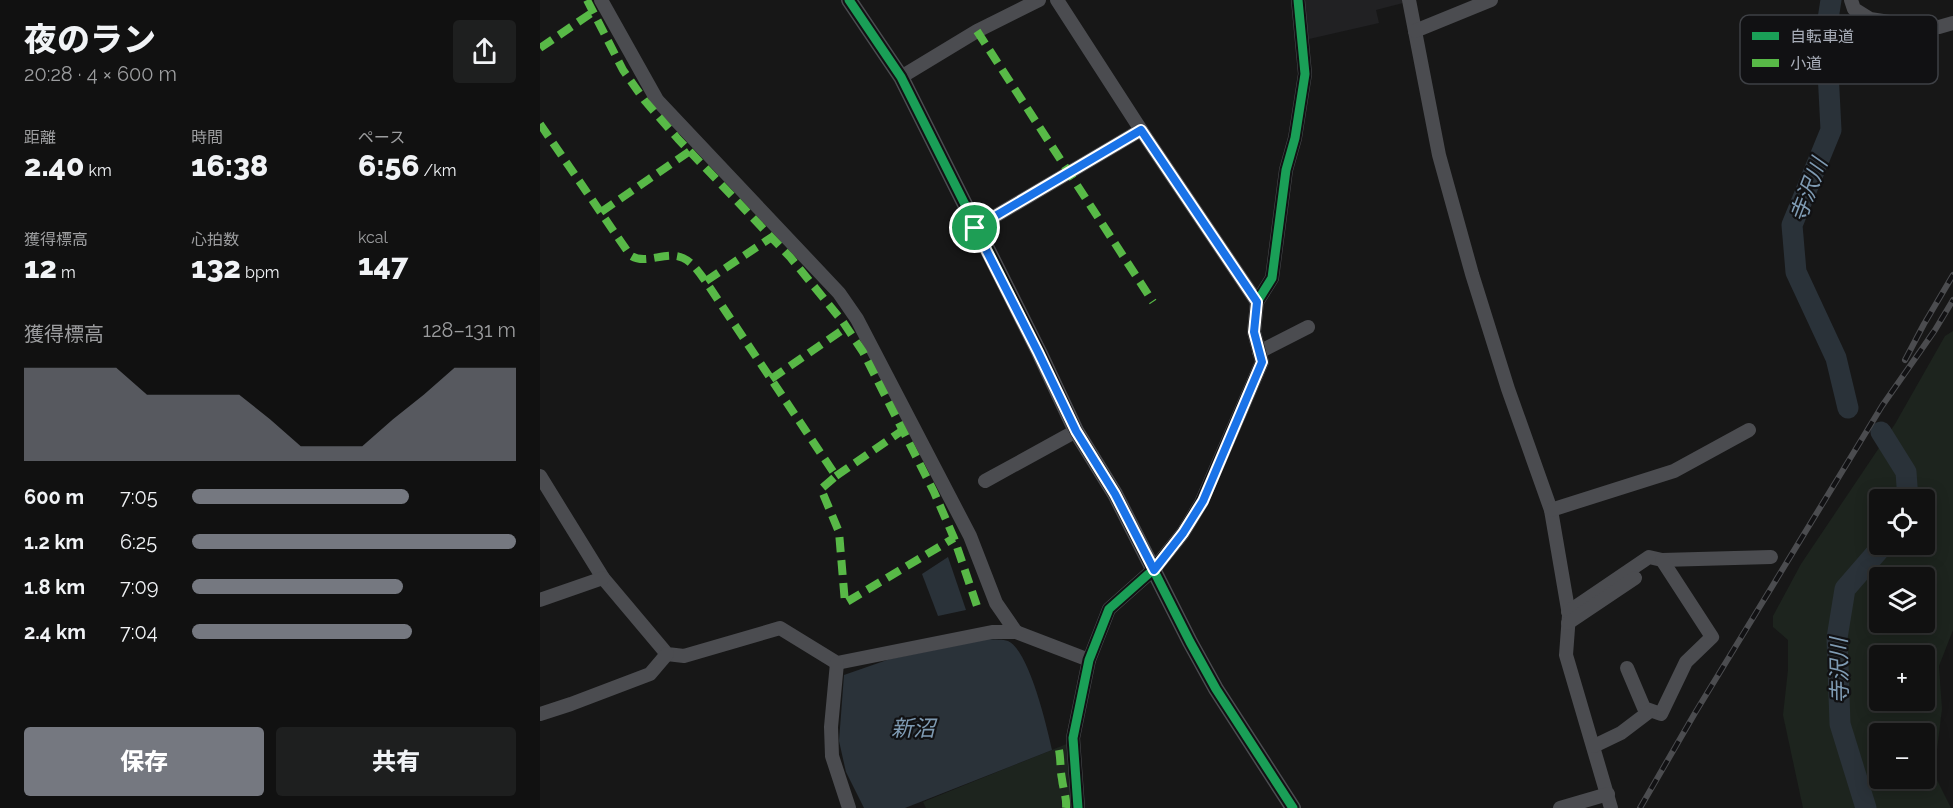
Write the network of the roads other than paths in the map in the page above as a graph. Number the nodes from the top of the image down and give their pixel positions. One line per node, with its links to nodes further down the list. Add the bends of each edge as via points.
1 (601, 0): 30 (street, via 657,100 839,292 857,319 970,536 996,603)
2 (849, 0): 13 (street)
3 (1039, 0): 13 (street, via 977,31)
4 (1057, 0): 14 (street)
5 (1298, 0): 16 (street, via 1305,74 1286,170 1272,278)
6 (1409, 0): 12 (street)
7 (1491, 0): 12 (street)
8 (1851, 0): 9 (street, via 1854,9)
9 (1864, 15)
10 (1953, 23): 11 (street)
11 (1938, 27)
12 (1415, 31): 23 (street, via 1439,154 1473,276)
13 (901, 77): 15 (street)
14 (1141, 130): 15 (street); 16 (street)
15 (975, 228): 20 (street)
16 (1257, 302): 18 (street, via 1254,332)
17 (1308, 327): 18 (street)
18 (1259, 351): 26 (street, via 1262,362 1203,501)
19 (1749, 430): 23 (street, via 1674,471)
20 (1076, 431): 22 (street); 26 (street, via 1115,494)
21 (540, 476): 27 (street)
22 (985, 481)
23 (1551, 510): 29 (street)
24 (1771, 557): 25 (street)
25 (1662, 560): 29 (street, via 1649,557); 35 (street, via 1712,637 1686,662 1661,714)
26 (1154, 570): 32 (street, via 1109,609); 41 (street, via 1216,689)
27 (603, 578): 28 (street); 31 (street)
28 (540, 600)
29 (1568, 617): 37 (street, via 1566,656)
30 (1016, 632): 32 (street); 33 (street, via 992,632)
31 (667, 654): 33 (street, via 684,656 780,628); 36 (street, via 650,674)
32 (1089, 660): 40 (street, via 1073,738)
33 (837, 663): 39 (street, via 832,756)
34 (1627, 668): 35 (street, via 1644,708)
35 (1650, 711): 37 (street, via 1621,733)
36 (540, 714)
37 (1594, 746): 38 (street)
38 (1609, 801): 42 (street)
39 (849, 808)
40 (1078, 808)
41 (1293, 808)
42 (1560, 808)

